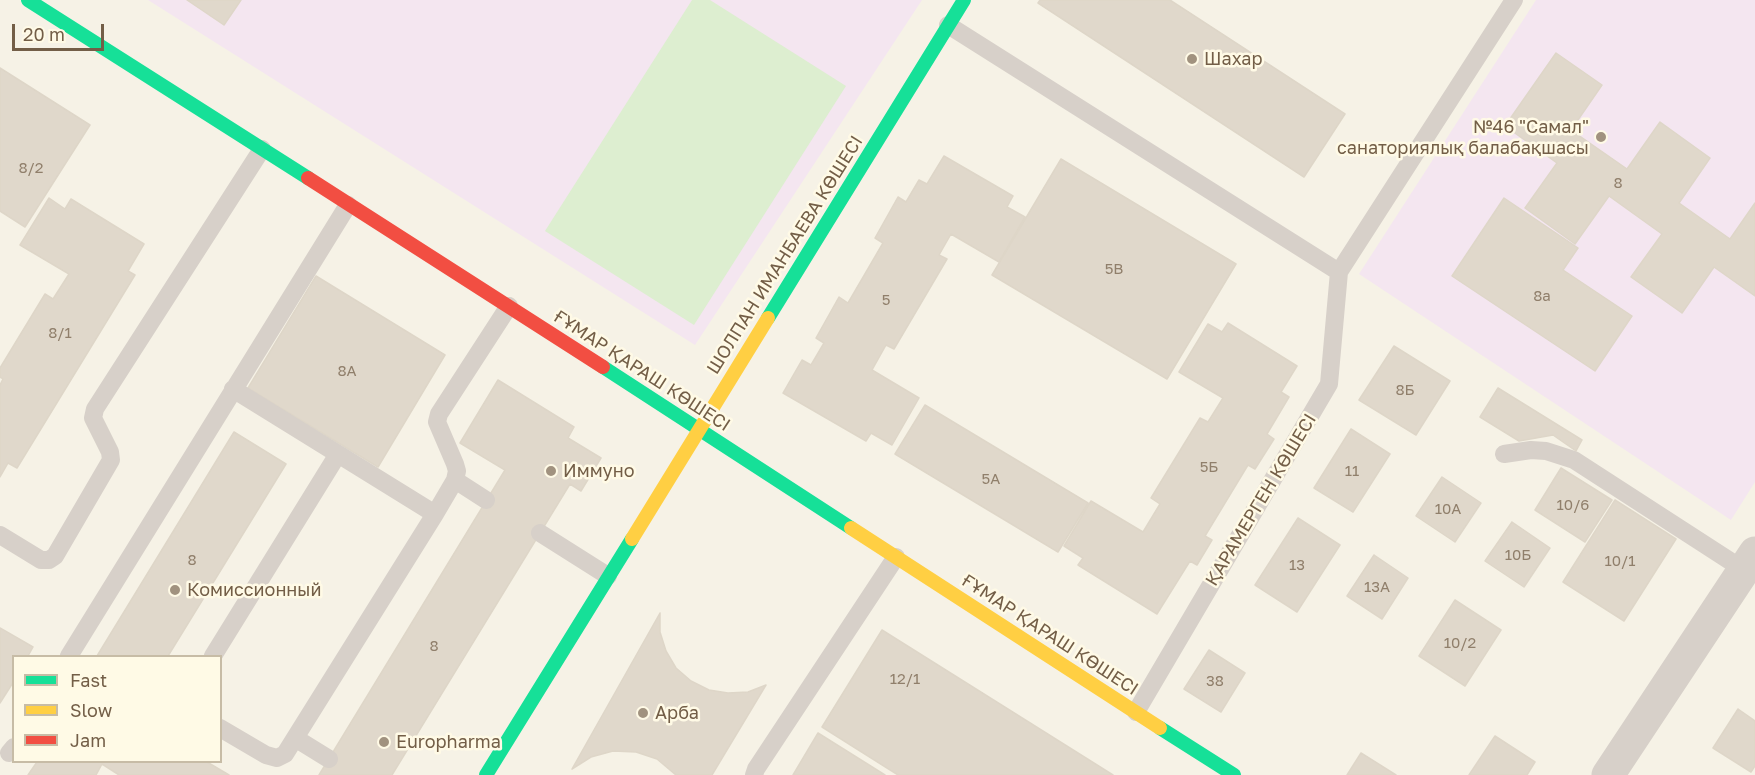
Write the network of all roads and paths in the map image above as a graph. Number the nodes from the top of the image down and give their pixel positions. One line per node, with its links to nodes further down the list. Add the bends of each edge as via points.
1 (28, 0): 5 (street, ҒҰМАР ҚАРАШ КӨШЕСІ)
2 (964, 0): 4 (street, ШОЛПАН ИМАНБАЕВА КӨШЕСІ)
3 (1514, 0): 7 (lane)
4 (948, 24): 7 (lane); 10 (street, ШОЛПАН ИМАНБАЕВА КӨШЕСІ)
5 (262, 149): 6 (street, ҒҰМАР ҚАРАШ КӨШЕСІ); 17 (lane, via 95,409 93,418 111,460 55,556 41,560)
6 (348, 205): 8 (street, ҒҰМАР ҚАРАШ КӨШЕСІ); 9 (lane)
7 (1339, 272): 23 (lane, ҚАРАМЕРГЕН КӨШЕСІ, via 1329,384)
8 (508, 306): 10 (street, ҒҰМАР ҚАРАШ КӨШЕСІ); 13 (lane, via 439,414 437,422 457,471)
9 (233, 389): 11 (lane); 21 (lane)
10 (699, 429): 18 (street, ҒҰМАР ҚАРАШ КӨШЕСІ); 20 (street, ШОЛПАН ИМАНБАЕВА КӨШЕСІ)
11 (338, 454): 15 (lane); 22 (lane)
12 (1504, 454): 19 (lane, via 1531,450 1561,454)
13 (455, 480): 14 (lane); 15 (lane)
14 (486, 500)
15 (435, 514): 25 (lane)
16 (540, 533): 20 (lane)
17 (0, 535)
18 (896, 557): 23 (street, ҒҰМАР ҚАРАШ КӨШЕСІ); 28 (lane)
19 (1749, 561): 30 (street)
20 (609, 576): 27 (street, ШОЛПАН ИМАНБАЕВА КӨШЕСІ)
21 (70, 655)
22 (214, 655)
23 (1136, 712): 29 (street, ҒҰМАР ҚАРАШ КӨШЕСІ)
24 (222, 729): 25 (lane, via 277,758 285,754)
25 (295, 738): 26 (lane)
26 (329, 759)
27 (486, 775)
28 (754, 775)
29 (1234, 775)
30 (1608, 775)

